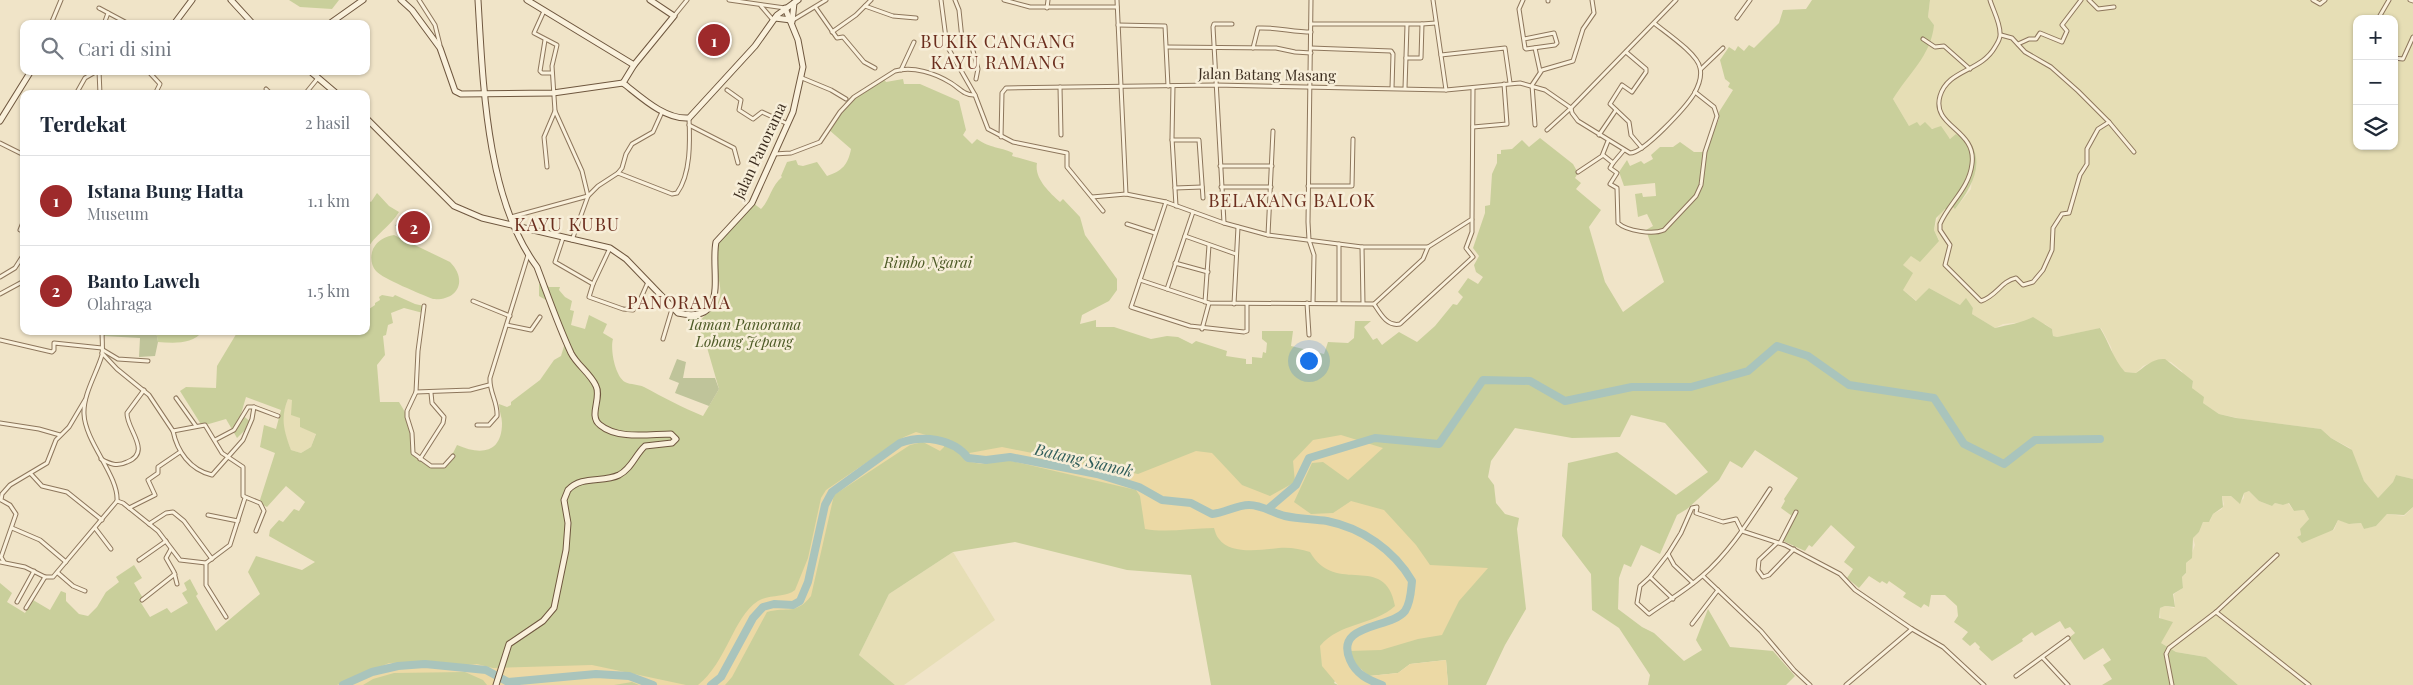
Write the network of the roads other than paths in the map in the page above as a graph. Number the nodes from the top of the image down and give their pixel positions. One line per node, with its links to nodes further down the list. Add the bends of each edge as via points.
1 (61, 0): 47 (street)
2 (192, 0): 50 (main road)
3 (231, 0): 51 (main road)
4 (363, 0): 52 (main road)
5 (401, 0): 71 (main road)
6 (419, 0): 71 (street, via 435,25)
7 (478, 0): 117 (main road)
8 (527, 0): 40 (main road)
9 (650, 0): 43 (main road)
10 (687, 0): 43 (street)
11 (729, 0): 32 (street)
12 (826, 0): 38 (street)
13 (870, 0): 33 (street)
14 (941, 0): 118 (street, via 947,46)
15 (955, 0): 95 (street, via 960,10 962,39 970,40 978,67)
16 (1004, 0): 39 (street)
17 (1048, 0): 39 (street)
18 (1117, 0): 34 (street)
19 (1311, 0): 57 (street)
20 (1432, 0): 54 (street)
21 (1523, 0): 65 (street, via 1519,9)
22 (1592, 0): 86 (street, via 1594,13 1583,28 1575,59)
23 (1676, 0): 55 (street)
24 (1750, 0): 45 (street)
25 (1990, 0): 63 (street)
26 (2082, 0): 69 (street, via 2062,25 2067,33 2062,42 2040,33 2036,39)
27 (2089, 0): 35 (street, via 2098,9)
28 (2313, 0): 29 (street, via 2320,4)
29 (2325, 0)
30 (2389, 0): 42 (street)
31 (796, 2): 37 (main road); 53 (main road)
32 (760, 6): 37 (street); 46 (street)
33 (865, 6): 44 (street, via 893,16); 61 (street)
34 (1117, 7): 39 (street); 60 (street)
35 (2114, 7)
36 (99, 8): 41 (street)
37 (785, 8): 46 (main road); 53 (main road, Jalan Panorama)
38 (816, 8): 53 (street); 61 (street)
39 (1047, 8)
40 (544, 10): 67 (street, via 534,33); 81 (main road)
41 (108, 13): 48 (street); 49 (street)
42 (2380, 15)
43 (674, 16): 81 (main road)
44 (916, 18)
45 (1738, 18)
46 (774, 19): 53 (main road); 124 (main road, via 743,61)
47 (53, 20)
48 (105, 20)
49 (121, 20)
50 (177, 20)
51 (249, 20)
52 (335, 20)
53 (792, 21): 94 (main road, Jalan Panorama, via 800,50)
54 (1436, 23): 59 (street); 78 (street)
55 (1654, 23): 77 (street); 83 (street, via 1693,55)
56 (1232, 24): 72 (street, via 1214,24)
57 (1310, 24): 58 (street); 62 (street)
58 (1407, 24): 59 (street); 79 (street)
59 (1422, 24): 79 (street, via 1421,58)
60 (1118, 25): 70 (street, via 1165,26); 101 (street)
61 (832, 32): 82 (street, via 837,38 843,37 864,62)
62 (1311, 32): 73 (street, via 1294,32 1281,27 1258,28); 76 (street)
63 (2001, 36): 69 (street, via 2010,37); 84 (street, via 1987,59)
64 (2413, 37): 80 (street, via 2403,60)
65 (1524, 39): 74 (street, via 1526,49); 74 (street, via 1554,34 1556,44)
66 (1924, 39): 84 (street, via 1935,47 1944,46)
67 (545, 40): 87 (street, via 557,45); 87 (street, via 540,70)
68 (914, 42): 85 (street)
69 (2018, 44): 127 (street, via 2072,85)
70 (1167, 47): 72 (street); 102 (street)
71 (440, 48): 117 (main road, via 455,91 467,96)
72 (1214, 48): 73 (street); 100 (street)
73 (1253, 48): 76 (street, via 1296,52)
74 (1535, 48): 86 (street)
75 (1723, 48): 83 (street)
76 (1311, 50): 104 (street); 105 (street, via 1391,51)
77 (1626, 52): 120 (street); 121 (street, via 1646,70 1632,92 1622,86 1610,102)
78 (1441, 55): 98 (street, via 1504,48); 114 (street)
79 (1406, 58): 106 (street)
80 (2398, 59)
81 (634, 65): 96 (main road)
82 (875, 68)
83 (1701, 69): 115 (street)
84 (1970, 69): 127 (street, via 1953,78 1940,96 1942,113 1951,126 1968,140 1973,158 1966,184 1940,227 1950,245 1946,266 1981,301 1995,294 2011,279 2016,278 2023,285 2033,282 2043,270 2052,250 2053,228 2062,214 2069,213 2080,175 2087,164 2087,149 2098,129)
85 (902, 70): 118 (street, via 934,75 966,94); 145 (street, via 854,96 820,142 791,153)
86 (1540, 71): 99 (street)
87 (552, 73): 116 (street)
88 (28, 75): 125 (main road)
89 (91, 75): 108 (street)
90 (98, 75): 109 (street)
91 (152, 75): 110 (street, via 160,84)
92 (315, 75): 93 (main road)
93 (318, 78): 111 (street); 112 (main road)
94 (802, 78): 119 (street); 128 (main road, Jalan Panorama)
95 (976, 79)
96 (623, 83): 116 (main road); 123 (main road)
97 (1504, 84): 98 (street, Jalan Batang Masang); 107 (street, Jalan Batang Masang); 131 (street, via 1507,124)
98 (1510, 84): 99 (street, Jalan Batang Masang)
99 (1532, 84): 120 (street, Jalan Batang Masang); 129 (street)
100 (1215, 85): 102 (street, Jalan Batang Masang); 104 (street, Jalan Batang Masang); 149 (street)
101 (1122, 86): 102 (street, Jalan Batang Masang); 103 (street, Jalan Batang Masang); 159 (street)
102 (1170, 86): 138 (street)
103 (1060, 87): 134 (street); 136 (street, Jalan Batang Masang, via 1004,90)
104 (1311, 87): 105 (street, Jalan Batang Masang); 154 (street)
105 (1392, 88): 106 (street, Jalan Batang Masang)
106 (1405, 88): 114 (street, Jalan Batang Masang)
107 (1473, 88): 114 (street, Jalan Batang Masang); 131 (street)
108 (78, 90)
109 (100, 90)
110 (157, 90)
111 (308, 90)
112 (332, 90)
113 (728, 90): 128 (street, via 741,100 739,110 742,113 753,119 764,112)
114 (1446, 90)
115 (1695, 92): 141 (street); 148 (street, via 1714,107 1718,116 1705,152 1701,185 1696,196 1664,230 1658,233 1645,231 1624,227 1618,222 1617,188 1610,184 1617,174 1610,168)
116 (553, 93): 117 (main road); 122 (street)
117 (484, 95): 167 (main road, via 493,155)
118 (975, 95): 136 (street, via 986,126)
119 (846, 99)
120 (1571, 108): 132 (street); 135 (street, Jalan Batang Masang, via 1578,121)
121 (1616, 110): 135 (street); 141 (street, via 1629,122 1631,135)
122 (555, 111): 151 (street, via 544,138); 160 (street, via 582,171)
123 (662, 112): 124 (main road); 153 (street, via 653,132 632,144)
124 (689, 118): 130 (street)
125 (0, 120)
126 (370, 122): 171 (main road, via 454,206 482,218)
127 (2108, 122): 143 (street)
128 (789, 125): 145 (main road, Jalan Panorama)
129 (1535, 125)
130 (689, 126): 147 (street, via 734,148); 153 (street, via 687,168 677,193 672,194)
131 (1473, 127): 168 (street)
132 (1546, 130)
133 (1273, 131): 150 (street)
134 (1061, 135)
135 (1599, 135): 139 (street, Jalan Batang Masang)
136 (1001, 137): 161 (street, via 1023,145 1067,152 1067,167)
137 (1353, 138): 154 (street, via 1352,186)
138 (1172, 140): 155 (street, via 1199,140); 158 (street)
139 (1608, 140): 142 (street, Jalan Batang Masang); 146 (street)
140 (0, 144): 144 (street)
141 (1642, 148): 142 (street, via 1633,153)
142 (1624, 150): 148 (street)
143 (2134, 152)
144 (20, 153)
145 (773, 154): 207 (main road, Jalan Panorama, via 752,203 716,242 714,302 708,309 694,314 678,313)
146 (1603, 155): 148 (street); 152 (street)
147 (738, 163)
148 (1612, 163)
149 (1220, 166): 150 (street); 156 (street)
150 (1272, 166): 157 (street)
151 (547, 167)
152 (1578, 172)
153 (618, 173): 160 (street)
154 (1308, 186): 178 (street)
155 (1202, 187): 158 (street); 162 (street)
156 (1221, 187): 157 (street); 169 (street)
157 (1271, 187): 174 (street)
158 (1175, 188): 164 (street)
159 (1126, 194): 161 (street); 163 (street)
160 (588, 196): 167 (street); 177 (street)
161 (1092, 197): 165 (street)
162 (1203, 198)
163 (1166, 202): 164 (street); 173 (street)
164 (1176, 206): 166 (street)
165 (1103, 211)
166 (1193, 212): 169 (street); 175 (street)
167 (511, 218): 171 (main road)
168 (1472, 219): 182 (street); 205 (street, via 1472,232 1466,248 1473,257 1400,324 1394,325 1385,320)
169 (1224, 223): 172 (street)
170 (1127, 224): 173 (street)
171 (514, 226): 176 (main road); 185 (main road)
172 (1238, 227): 174 (street); 184 (street)
173 (1155, 233): 190 (street)
174 (1268, 235): 178 (street)
175 (1184, 236): 180 (street); 187 (street)
176 (563, 238): 177 (main road); 193 (street, via 556,264)
177 (572, 240): 183 (main road)
178 (1309, 240): 179 (street); 200 (street, via 1314,254)
179 (1339, 244): 181 (street); 201 (street)
180 (1209, 245): 184 (street); 188 (street)
181 (1362, 247): 182 (street); 202 (street)
182 (1428, 247): 205 (street, via 1423,259)
183 (610, 248): 191 (main road); 193 (street)
184 (1236, 254): 203 (street)
185 (528, 255): 208 (street); 285 (main road, via 537,267 571,354 598,391 595,416 598,423 621,433 671,434 676,439 672,443 645,446 618,476 586,480 568,490 564,500 568,524 566,550 554,608 543,621 509,644)
186 (20, 260): 189 (street, via 15,268)
187 (1175, 263): 188 (street); 194 (street)
188 (1208, 272): 197 (street)
189 (0, 277)
190 (1140, 280): 194 (street); 211 (street, via 1131,307)
191 (648, 282): 193 (street, via 638,304 630,310 589,297); 207 (main road)
192 (20, 283): 195 (street)
193 (593, 284)
194 (1167, 289): 197 (street)
195 (0, 294)
196 (473, 301): 208 (street)
197 (1204, 302): 198 (street)
198 (1209, 303): 203 (street); 211 (street)
199 (1307, 303): 200 (street); 204 (street); 213 (street)
200 (1313, 303): 201 (street)
201 (1339, 303): 202 (street)
202 (1362, 303): 205 (street)
203 (1234, 304): 204 (street)
204 (1247, 304): 211 (street, via 1246,332)
205 (1374, 304)
206 (424, 306): 220 (street)
207 (672, 309): 214 (street)
208 (510, 316): 210 (street)
209 (540, 317): 210 (street, via 531,330)
210 (507, 325): 218 (street)
211 (1202, 329)
212 (102, 335): 216 (street)
213 (1309, 335)
214 (663, 339)
215 (0, 340): 216 (street, via 52,352 54,343)
216 (102, 350): 217 (street, via 118,359); 219 (street, via 117,368); 222 (street)
217 (148, 361)
218 (489, 386): 221 (street); 227 (street, via 497,416 489,425)
219 (144, 390): 229 (street); 235 (street, via 127,414 129,427 138,440 136,456 117,465)
220 (416, 392): 221 (street); 236 (street, via 407,417 413,453)
221 (431, 393): 236 (street, via 432,403 444,417 443,423)
222 (87, 397): 230 (street, via 69,427); 235 (street, via 84,414)
223 (176, 398): 228 (street)
224 (254, 407): 225 (street); 231 (street, via 246,409 234,430); 234 (street, via 248,431)
225 (278, 416)
226 (0, 423): 230 (street)
227 (478, 425)
228 (196, 426): 229 (street); 231 (street, via 206,425)
229 (173, 431): 232 (street)
230 (60, 435): 237 (street, via 47,463)
231 (215, 440): 234 (street)
232 (180, 452): 234 (street, via 194,467 209,474 214,473); 242 (street, via 158,467 158,473 148,480 155,495)
233 (453, 456): 236 (street, via 444,466 431,466)
234 (228, 457): 239 (street, via 243,467 241,493)
235 (100, 458): 241 (street, via 115,488)
236 (420, 459)
237 (31, 474): 240 (street, via 10,485); 245 (street, via 42,486 67,492)
238 (1770, 489): 251 (street)
239 (245, 498): 246 (street); 250 (street, via 263,506)
240 (0, 500): 248 (street, via 10,505 16,514)
241 (117, 501): 242 (street); 245 (street)
242 (130, 508): 247 (street)
243 (1796, 512): 253 (street)
244 (208, 515): 246 (street)
245 (102, 520): 249 (street)
246 (238, 521): 260 (street, via 227,549)
247 (149, 524): 252 (street); 260 (street, via 166,512 173,512 184,521)
248 (12, 528): 259 (street); 262 (street, via 40,540)
249 (95, 528): 254 (street); 262 (street)
250 (256, 531)
251 (1742, 531): 253 (street); 257 (street, via 1736,519 1723,522 1696,513 1697,507 1694,506); 267 (street)
252 (166, 541): 255 (street); 261 (street)
253 (1778, 543): 256 (street); 256 (street, via 1759,562 1758,570 1763,576 1769,575)
254 (111, 549)
255 (171, 549): 263 (street, via 180,560); 266 (street, via 166,556)
256 (1794, 549): 281 (street, via 1840,574 1854,590)
257 (1668, 554): 269 (street); 270 (street, via 1674,565)
258 (2277, 555): 278 (street)
259 (0, 559): 264 (street)
260 (212, 559): 263 (street)
261 (139, 560)
262 (66, 562): 265 (street)
263 (206, 563): 279 (street, via 206,585)
264 (34, 571): 268 (street); 276 (street)
265 (58, 573): 268 (street); 273 (street)
266 (175, 574): 271 (street); 275 (street)
267 (1702, 576): 270 (street); 272 (street)
268 (45, 577): 277 (street)
269 (1650, 577): 274 (street); 274 (street, via 1639,587 1637,602 1646,613)
270 (1693, 583): 274 (street)
271 (176, 584)
272 (1718, 590): 280 (street); 286 (street)
273 (85, 591)
274 (1673, 599)
275 (142, 600)
276 (17, 602)
277 (26, 608)
278 (2216, 612): 290 (street, via 2169,648 2166,654); 291 (street)
279 (226, 617)
280 (1692, 624)
281 (1912, 629): 287 (street); 288 (street, via 1944,647)
282 (2068, 638): 283 (street)
283 (2043, 658): 284 (street); 289 (street)
284 (2016, 676)
285 (496, 685)
286 (1810, 685)
287 (1846, 685)
288 (1984, 685)
289 (2068, 685)
290 (2172, 685)
291 (2309, 685)

